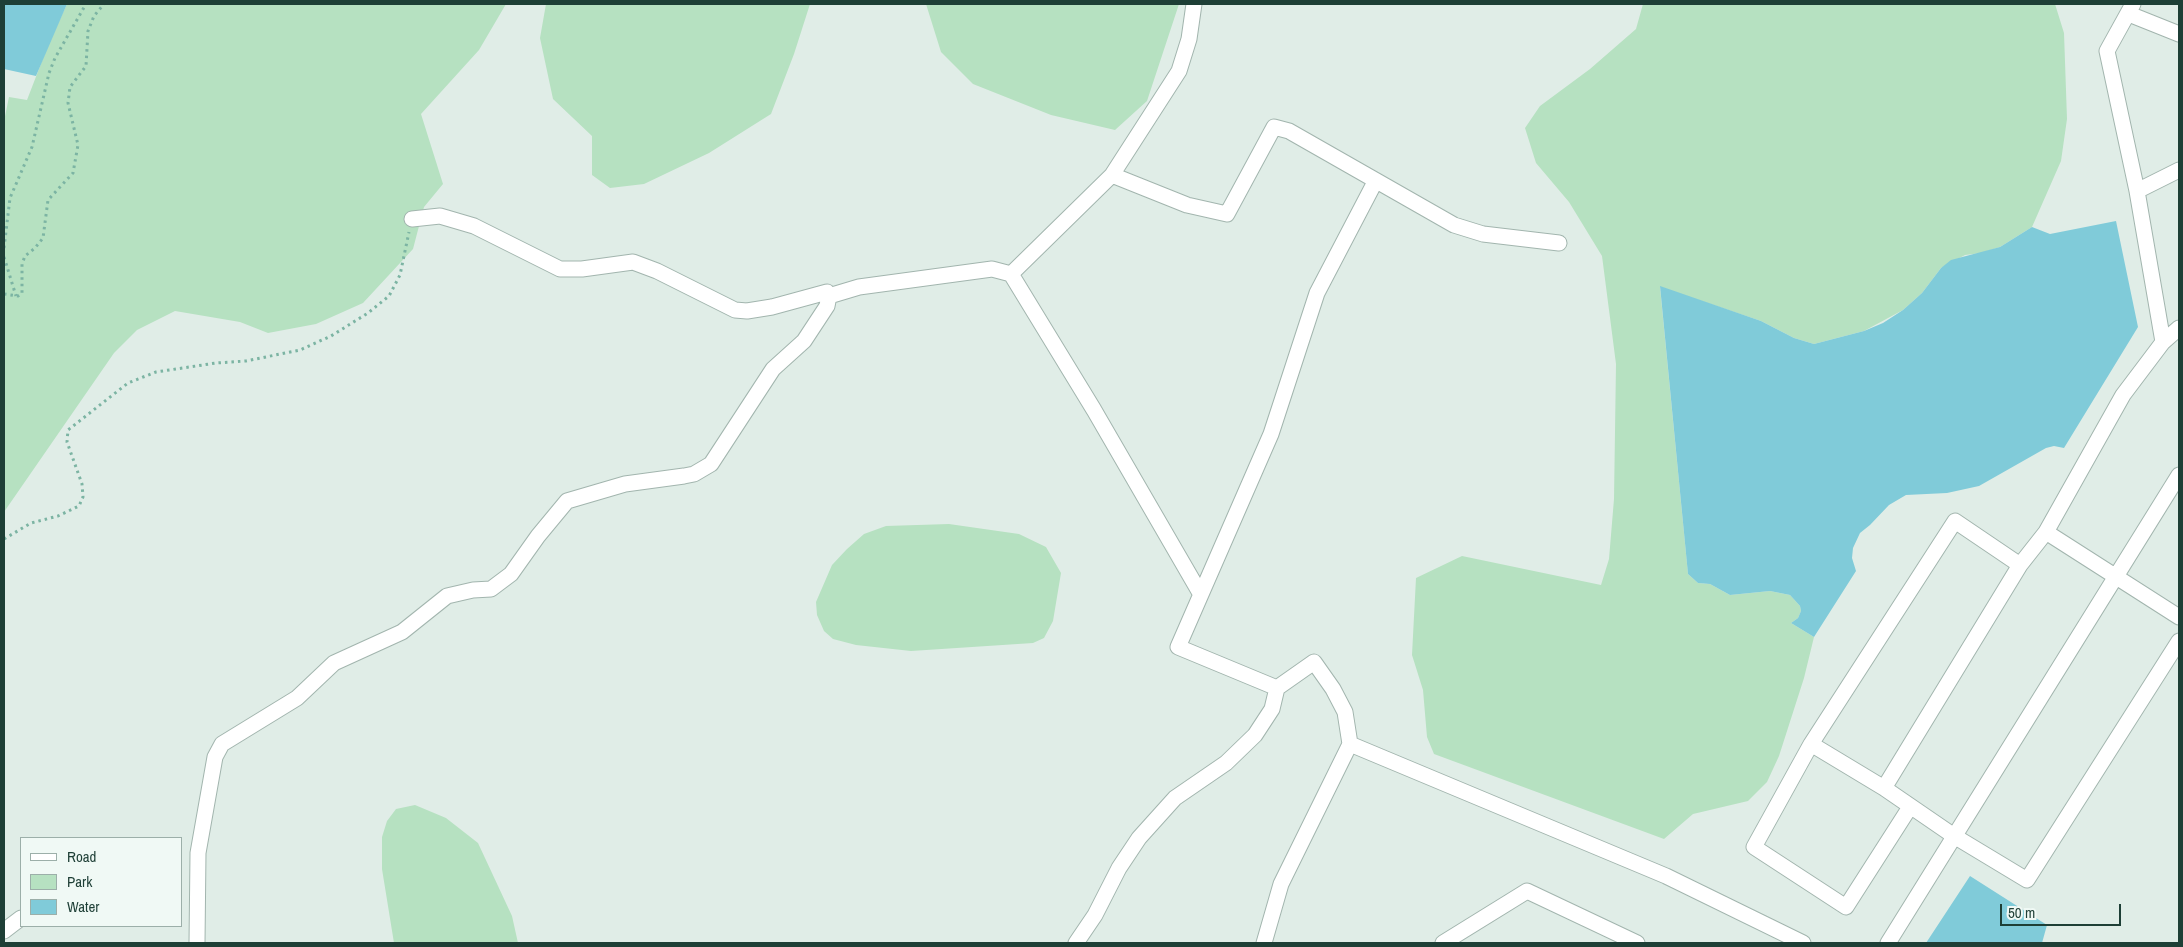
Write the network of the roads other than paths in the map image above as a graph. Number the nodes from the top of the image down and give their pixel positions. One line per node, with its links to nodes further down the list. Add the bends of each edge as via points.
1 (1194, 4): 5 (street, via 1179,71)
2 (2131, 9): 3 (street); 7 (street, via 2108,51)
3 (2179, 34)
4 (2179, 170): 7 (street)
5 (1112, 176): 6 (street, via 1187,205 1227,214 1274,127 1289,131); 10 (street)
6 (1375, 182): 9 (street, via 1454,225 1482,234); 18 (street, via 1317,293 1271,434)
7 (2138, 191): 13 (street)
8 (412, 219): 11 (street, via 440,216 474,226 560,269 633,262 735,310 772,307 827,292)
9 (1559, 243)
10 (1011, 274): 11 (street, via 992,269 859,287); 18 (street)
11 (829, 296): 29 (street, via 828,306 804,341 773,368 711,464 684,476 625,484 567,501 510,574 491,589 447,596 402,632 334,663 297,698 222,744 215,757 198,854)
12 (2179, 328): 13 (street)
13 (2163, 342): 15 (street, via 2123,396)
14 (2179, 475): 17 (street)
15 (2046, 532): 16 (street); 17 (street)
16 (2020, 565): 23 (street, via 1955,521); 24 (street)
17 (2114, 576): 19 (street); 26 (street)
18 (1200, 593): 21 (street, via 1178,647)
19 (2179, 618)
20 (2179, 641): 26 (street, via 2027,880)
21 (1277, 688): 22 (street, via 1314,662 1345,712); 30 (street, via 1272,709 1255,735 1226,763 1175,798 1139,838)
22 (1350, 744): 31 (street, via 1280,884); 34 (street, via 1666,876)
23 (1811, 744): 24 (street); 25 (street, via 1754,847 1846,908)
24 (1884, 788): 25 (street)
25 (1910, 807): 26 (street)
26 (1954, 836): 35 (street)
27 (20, 919): 28 (street)
28 (4, 931)
29 (197, 943)
30 (1076, 943)
31 (1264, 943)
32 (1443, 943): 33 (street, via 1527,891)
33 (1637, 943)
34 (1803, 943)
35 (1888, 943)

